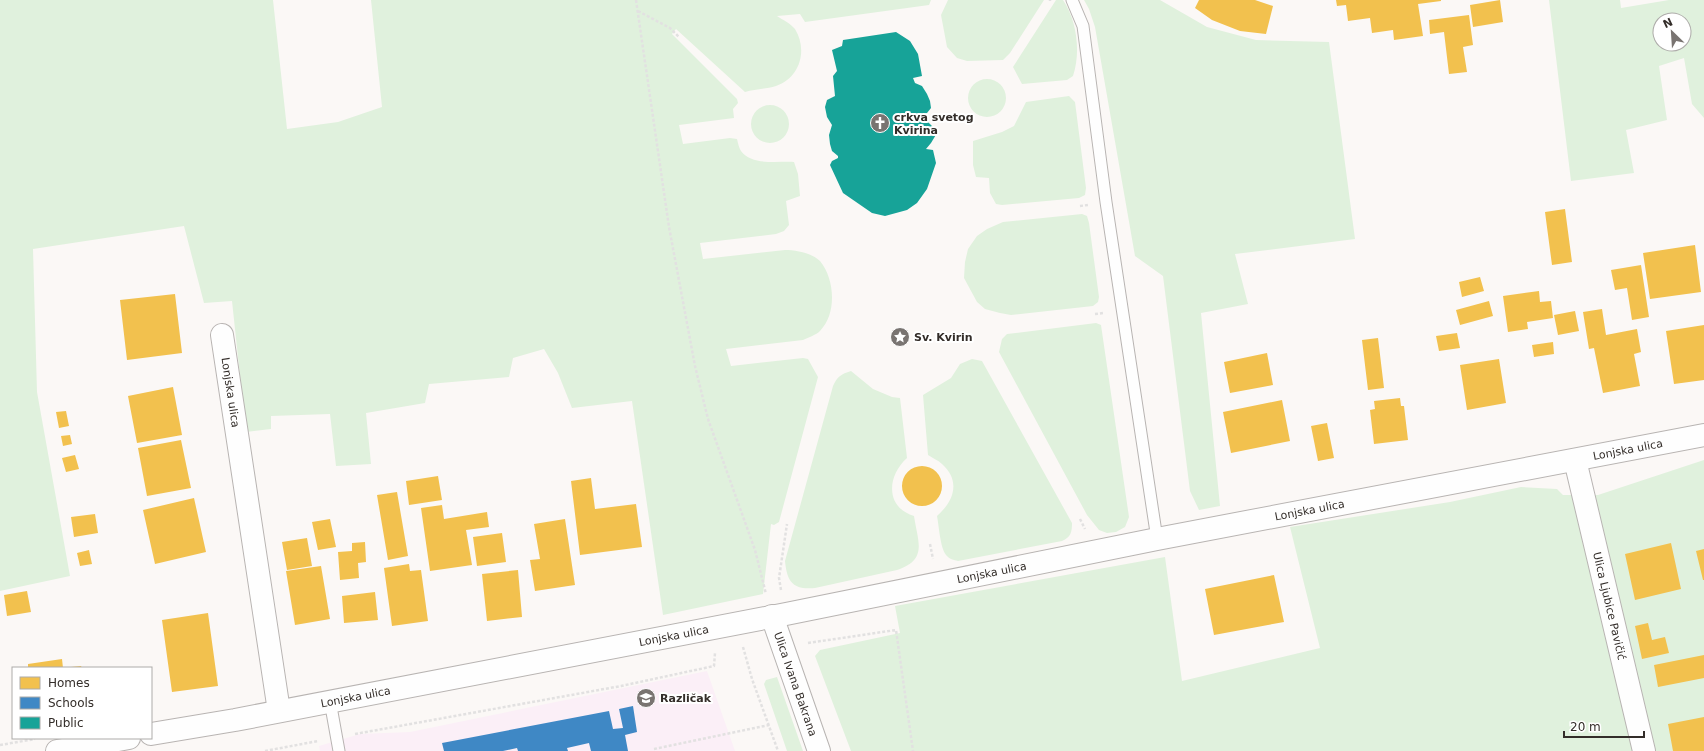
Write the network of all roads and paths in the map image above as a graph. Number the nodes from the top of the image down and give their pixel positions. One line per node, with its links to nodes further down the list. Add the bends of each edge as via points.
1 (636, 0): 3 (path)
2 (1072, 0): 9 (lane, via 1083,26 1108,217)
3 (638, 10): 4 (path, via 670,28); 10 (path, via 669,227 694,366 708,419)
4 (679, 37)
5 (222, 335): 15 (street, Lonjska ulica)
6 (1704, 435): 7 (street, Lonjska ulica)
7 (1575, 460): 9 (street, Lonjska ulica); 29 (street, Ulica Ljubice Pavičić)
8 (787, 524): 10 (path, via 779,578)
9 (1157, 539): 10 (street, Lonjska ulica)
10 (779, 615): 14 (street, Lonjska ulica); 27 (street, Ulica Ivana Bakrana)
11 (806, 644): 28 (path, via 896,630)
12 (736, 648): 16 (path, via 742,646)
13 (722, 651): 18 (path, via 715,653 714,666)
14 (330, 701): 15 (street, Lonjska ulica); 18 (lane)
15 (279, 711): 17 (street, Lonjska ulica)
16 (769, 725): 22 (path); 26 (path)
17 (152, 734)
18 (336, 737): 24 (path); 25 (lane)
19 (34, 739): 21 (path)
20 (123, 739): 23 (street)
21 (0, 745)
22 (654, 749)
23 (57, 751)
24 (265, 751)
25 (339, 751)
26 (778, 751)
27 (819, 751)
28 (913, 751)
29 (1644, 751)

